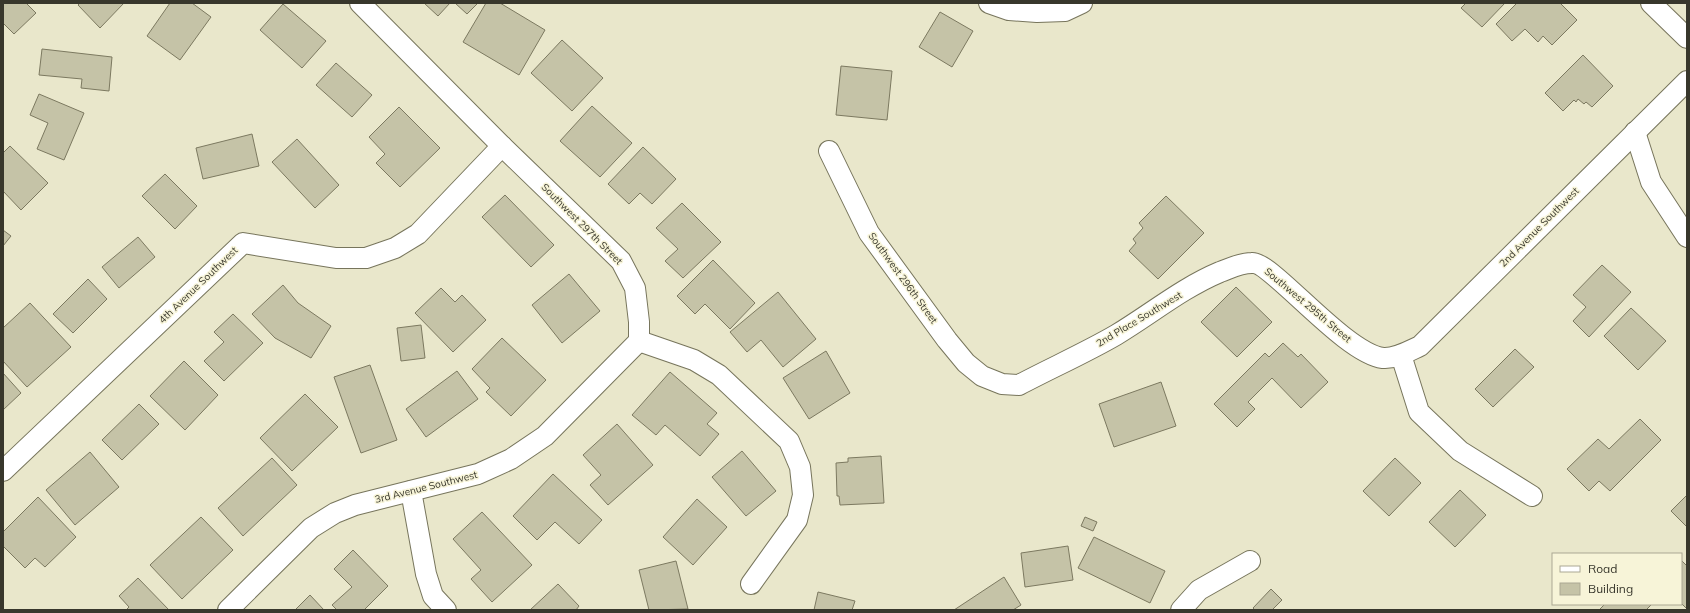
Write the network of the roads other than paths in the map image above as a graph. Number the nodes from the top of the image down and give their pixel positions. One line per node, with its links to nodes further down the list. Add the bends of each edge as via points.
1 (360, 3): 8 (street, Southwest 297th Street)
2 (989, 3): 3 (street, via 1009,10 1037,12 1065,11)
3 (1082, 3)
4 (1651, 3): 5 (street)
5 (1687, 38)
6 (1687, 81): 7 (street, 2nd Avenue Southwest)
7 (1635, 132): 10 (street, via 1651,182); 13 (street, 2nd Avenue Southwest, via 1420,346)
8 (502, 146): 12 (street, Southwest 297th Street, via 621,261 635,288 640,322); 15 (street, 4th Avenue Southwest, via 418,234 395,248 366,258 336,258 243,243)
9 (829, 151): 14 (street, Southwest 296th Street, via 869,233 947,340 966,363 982,376)
10 (1687, 237)
11 (1254, 262): 13 (street, Southwest 295th Street, via 1269,270 1308,307 1362,349); 14 (street, 2nd Place Southwest, via 1238,265 1206,278 1171,298 1117,335 1019,385)
12 (639, 341): 16 (street, 3rd Avenue Southwest, via 545,436 512,459 478,474); 19 (street, via 694,360 719,375 789,441 800,467 803,495 797,520)
13 (1392, 356): 17 (street, via 1419,412 1460,451)
14 (1002, 384)
15 (3, 471)
16 (410, 492): 20 (street, 3rd Avenue Southwest, via 355,505 335,513 311,528); 21 (street, via 426,574 433,596)
17 (1532, 496)
18 (1250, 561): 22 (street, via 1199,590)
19 (751, 584)
20 (228, 610)
21 (446, 610)
22 (1182, 610)

